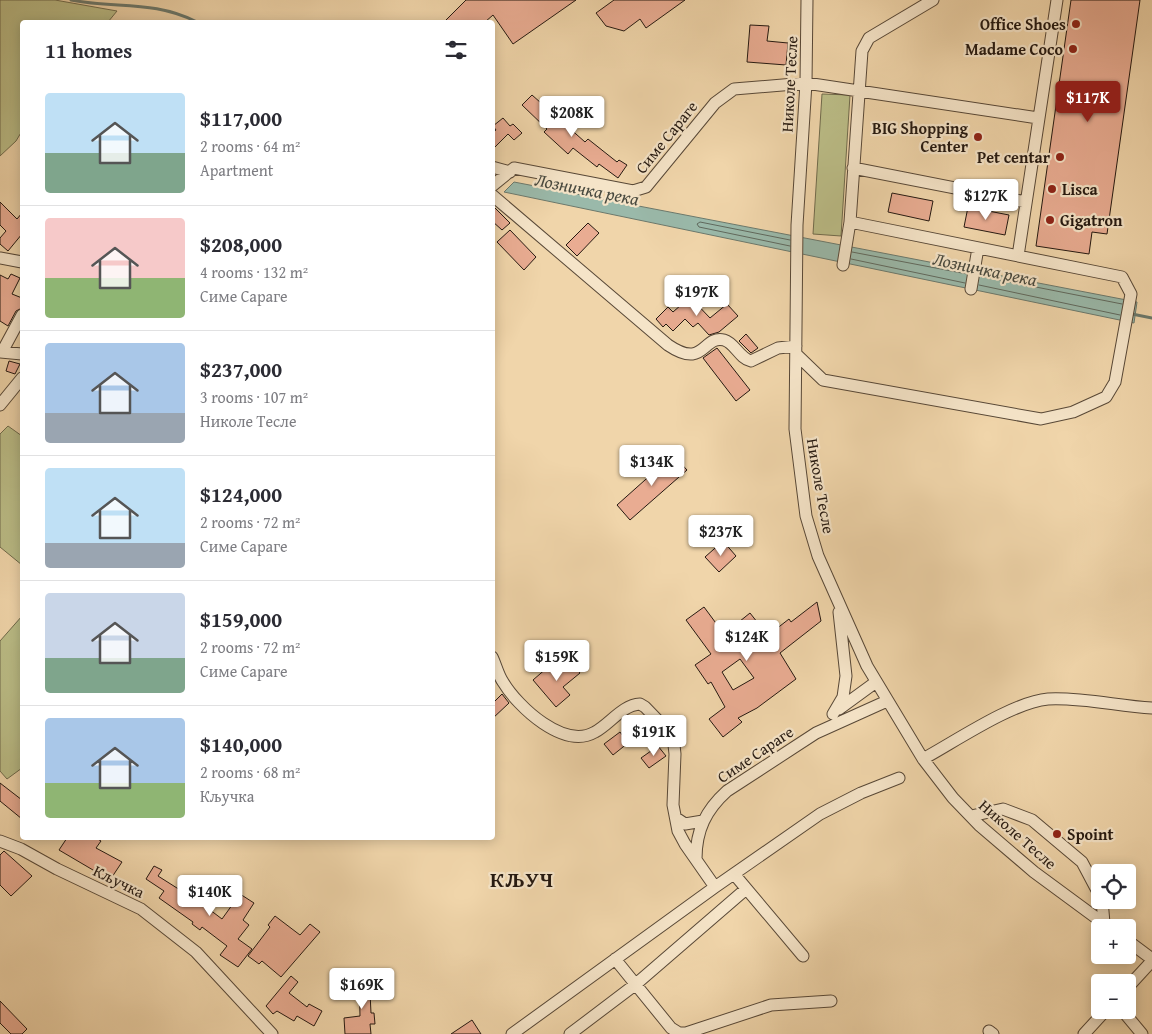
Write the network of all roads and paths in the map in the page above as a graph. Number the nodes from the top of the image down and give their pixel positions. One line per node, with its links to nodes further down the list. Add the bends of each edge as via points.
1 (807, 0): 4 (street, Николе Тесле)
2 (933, 0): 5 (street, via 869,38 862,51)
3 (1057, 0): 6 (street)
4 (806, 83): 5 (street); 9 (street, Симе Сараге, via 734,89 726,94 715,103 651,183 639,190 514,168); 21 (street, Николе Тесле, via 797,225)
5 (859, 92): 6 (street); 8 (street)
6 (1038, 118): 12 (street)
7 (495, 168): 9 (street)
8 (853, 168): 12 (street); 13 (street)
9 (510, 172): 10 (street)
10 (495, 184)
11 (495, 198): 21 (street, via 680,354 694,355 723,340 751,361 778,348)
12 (1026, 202): 15 (street)
13 (850, 222): 14 (street); 18 (street)
14 (978, 248): 15 (street); 19 (street)
15 (1018, 256): 21 (street, via 1122,277 1131,294 1115,382 1106,397 1073,412 1041,419 822,380)
16 (0, 258): 17 (street)
17 (20, 262)
18 (843, 265)
19 (971, 289)
20 (20, 319): 22 (street)
21 (796, 350): 26 (street, Николе Тесле, via 795,429 806,516 818,556)
22 (1, 352): 23 (street)
23 (20, 354)
24 (20, 380): 25 (street)
25 (0, 405)
26 (839, 606): 28 (street, Николе Тесле); 31 (street, via 846,676 843,697)
27 (495, 664): 36 (street, via 503,683 528,711 550,728 565,734 588,735 630,706 640,704 645,707 669,730 675,742 673,805)
28 (876, 682): 29 (street, Николе Тесле); 31 (street)
29 (887, 701): 32 (street); 33 (street, Николе Тесле)
30 (1152, 708): 33 (street, via 1070,700 1036,701 1006,713)
31 (833, 714): 32 (street)
32 (816, 733): 37 (street, Симе Сараге, via 727,791)
33 (923, 759): 35 (street, Николе Тесле)
34 (899, 778): 40 (street, via 820,814)
35 (970, 816): 41 (street, via 1003,809 1032,820 1082,862); 44 (street, Николе Тесле, via 1034,872)
36 (676, 818): 37 (street, via 685,824); 39 (street, via 678,831)
37 (702, 821): 39 (street, Симе Сараге)
38 (0, 841): 54 (street, Кључка, via 141,909 196,952)
39 (696, 859): 42 (street)
40 (734, 874): 42 (street); 43 (street)
41 (1091, 879)
42 (715, 887): 47 (street)
43 (746, 889): 46 (street); 50 (street)
44 (1099, 919)
45 (1136, 947): 48 (street)
46 (803, 956)
47 (616, 959): 50 (street); 55 (street)
48 (1152, 960): 49 (street)
49 (1136, 978)
50 (636, 984): 51 (street, via 671,1028 679,1033 771,1006); 56 (street)
51 (831, 1001)
52 (1098, 1019): 57 (street)
53 (1130, 1019): 58 (street)
54 (272, 1034)
55 (512, 1034)
56 (570, 1034)
57 (1084, 1034)
58 (1142, 1034)

